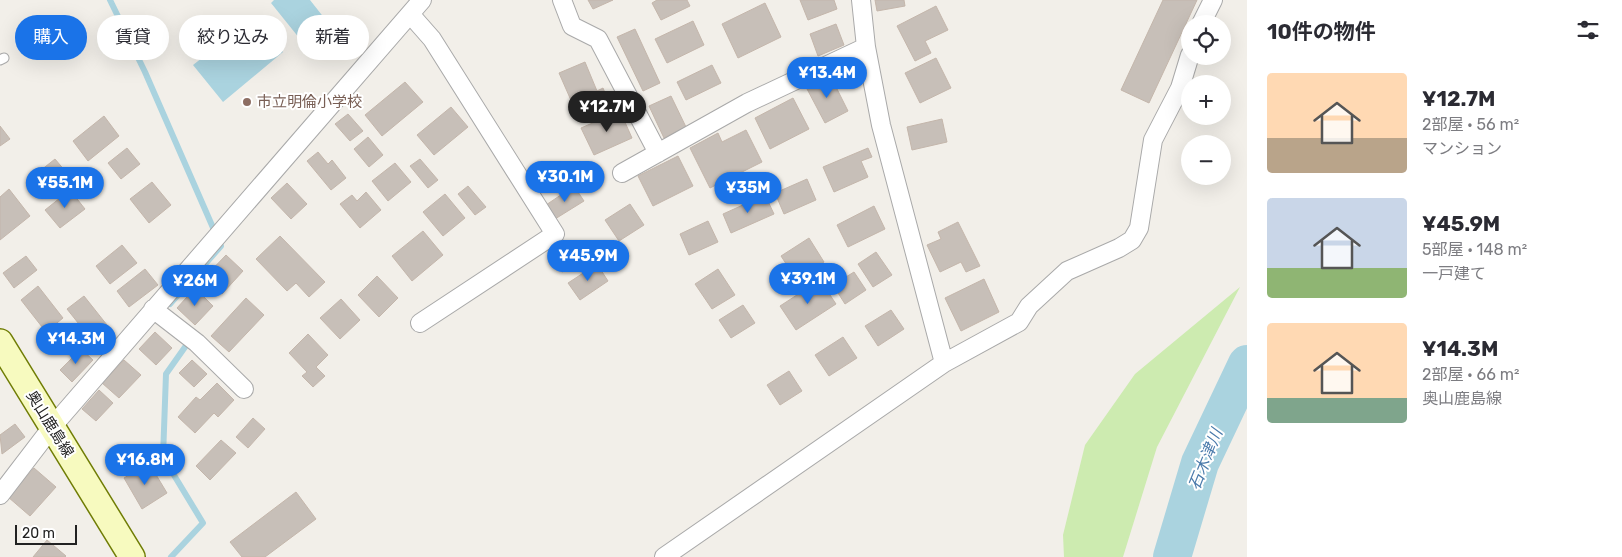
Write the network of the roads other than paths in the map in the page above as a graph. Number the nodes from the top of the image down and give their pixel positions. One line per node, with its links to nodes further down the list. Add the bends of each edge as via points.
1 (422, 0): 5 (street)
2 (562, 0): 9 (street, via 572,26 598,39)
3 (861, 0): 7 (street)
4 (1213, 0): 6 (street)
5 (410, 14): 11 (street); 12 (street, via 432,39 555,234)
6 (1206, 15)
7 (866, 47): 9 (street, via 747,103); 14 (street, via 881,125)
8 (1187, 65): 14 (street, via 1180,88 1152,140 1139,228 1132,240 1067,271 1029,306 1019,322)
9 (658, 153): 10 (street)
10 (622, 173)
11 (154, 309): 15 (street, via 191,338); 16 (street)
12 (420, 323)
13 (0, 342): 16 (main road, 奥山鹿島線)
14 (944, 363): 19 (street)
15 (244, 389)
16 (52, 427): 17 (street); 18 (main road, 奥山鹿島線)
17 (0, 494)
18 (132, 557)
19 (664, 557)

